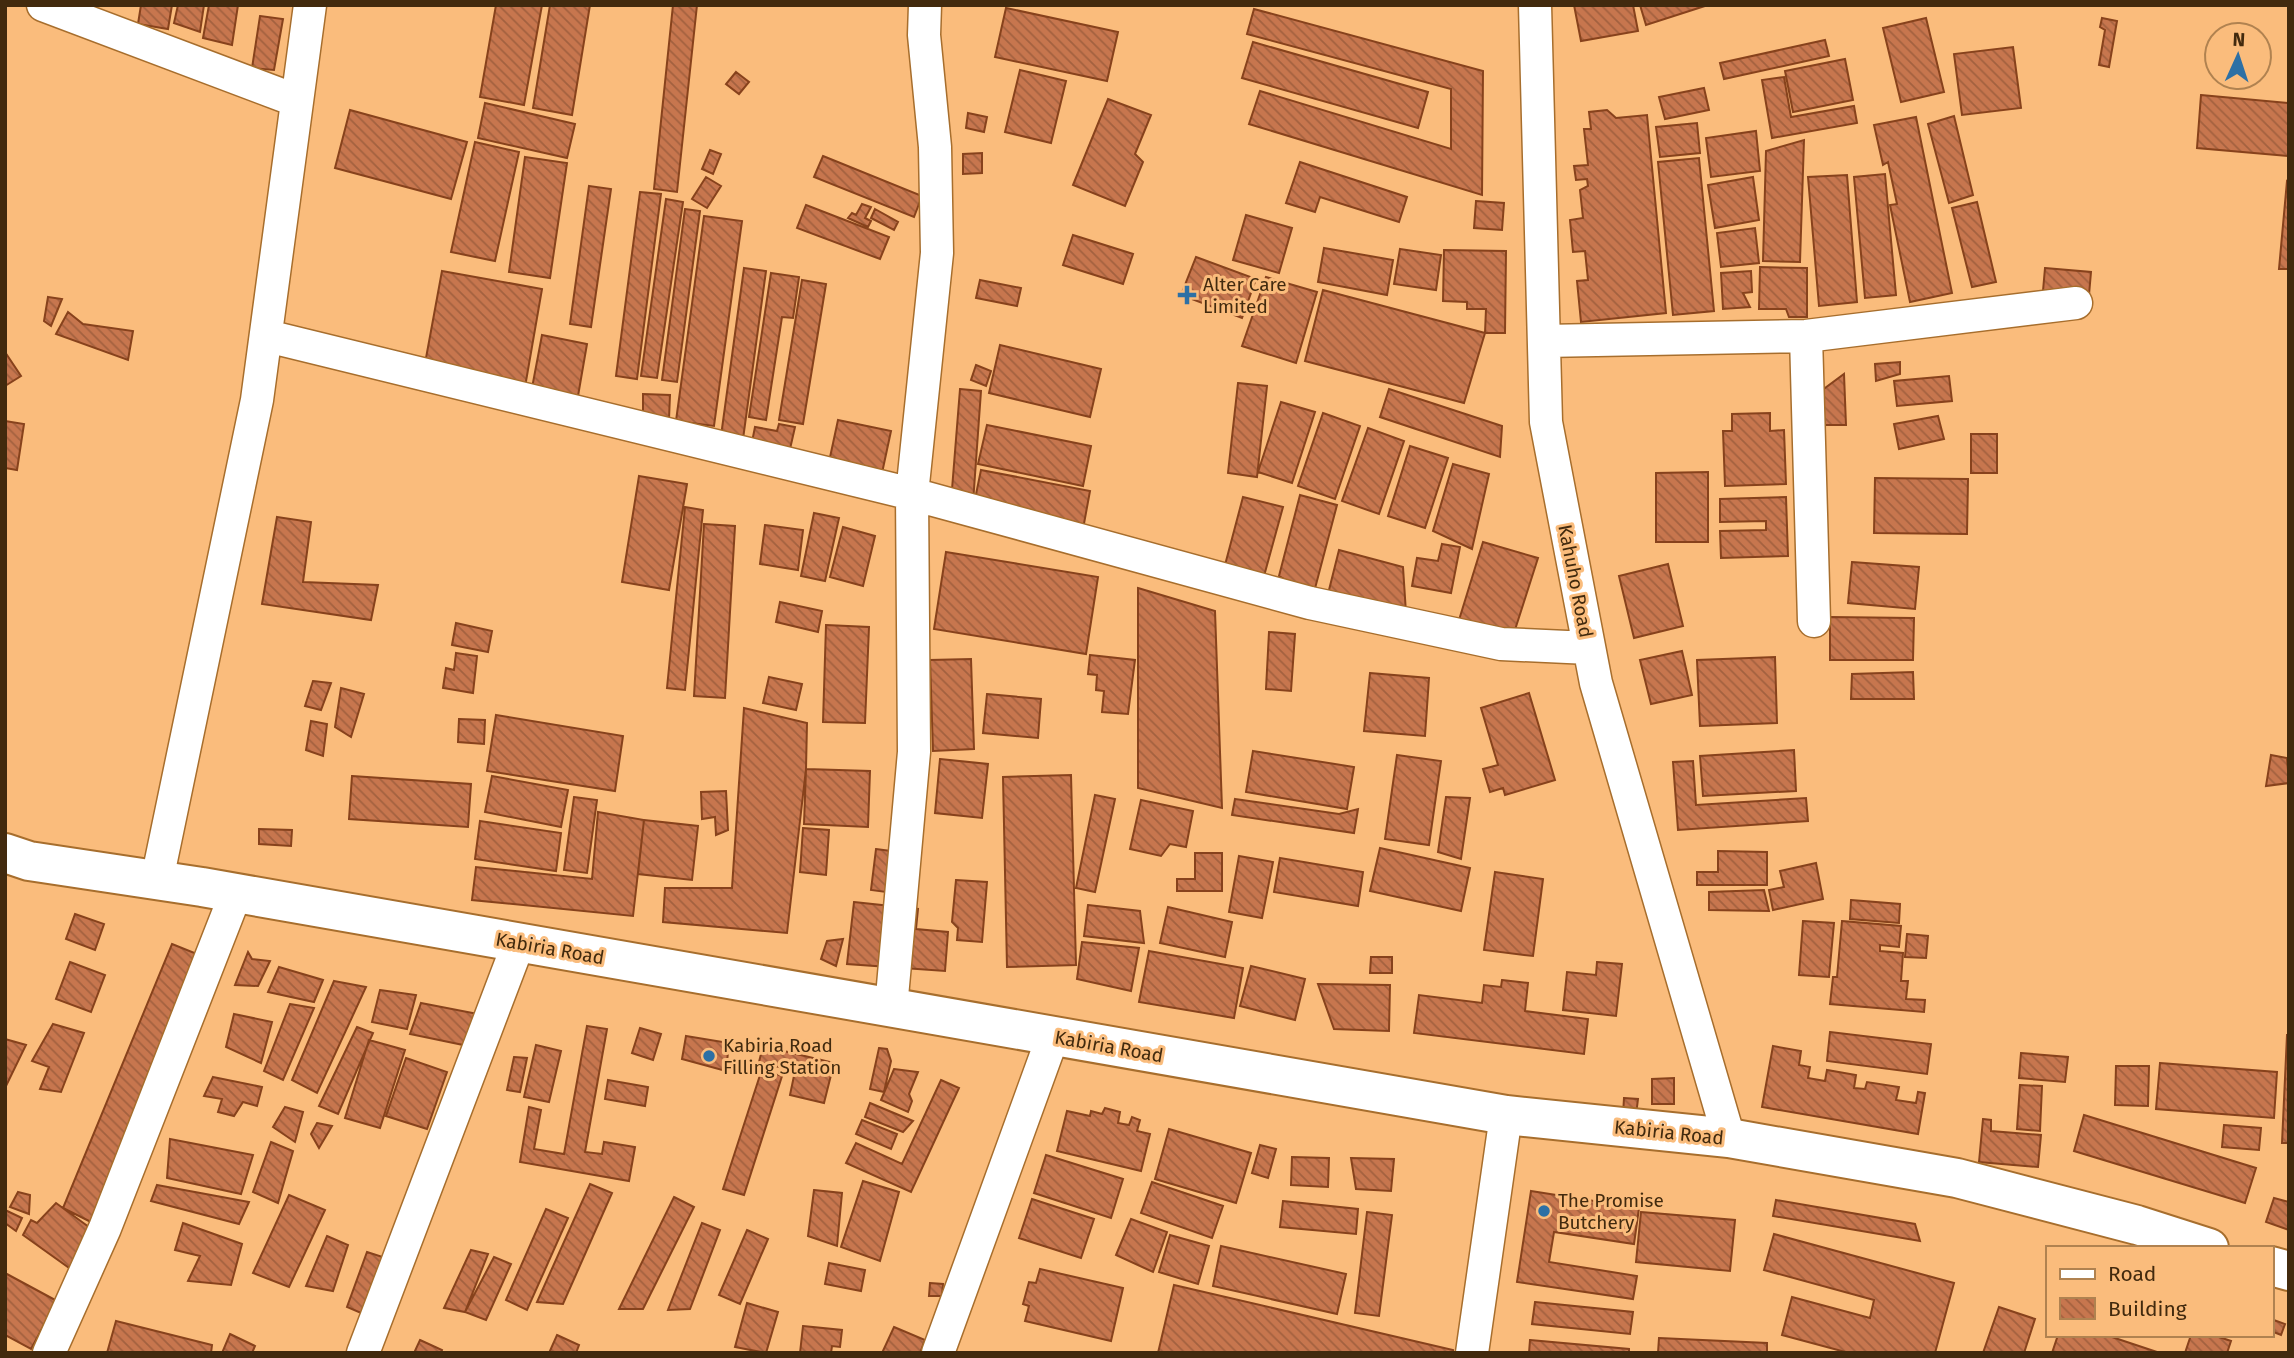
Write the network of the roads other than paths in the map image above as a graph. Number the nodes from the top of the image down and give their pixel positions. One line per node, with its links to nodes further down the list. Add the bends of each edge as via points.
1 (43, 5): 5 (street)
2 (310, 5): 5 (street)
3 (1535, 5): 9 (street, Kahuho Road)
4 (917, 8): 10 (street, via 935,147 937,253)
5 (295, 100): 7 (street)
6 (2076, 303): 8 (street)
7 (267, 336): 10 (street); 14 (street)
8 (1806, 336): 9 (street); 11 (street)
9 (1544, 341): 12 (street, Kahuho Road, via 1546,422)
10 (912, 494): 12 (street, via 1310,603 1501,644); 17 (street, via 914,752)
11 (1814, 621)
12 (1589, 648): 20 (street, Kahuho Road)
13 (5, 853): 14 (main road, Kabiria Road, via 29,861)
14 (157, 880): 15 (main road, Kabiria Road)
15 (236, 893): 16 (main road, Kabiria Road); 22 (street, via 105,1228)
16 (519, 942): 17 (main road, Kabiria Road); 23 (street)
17 (891, 1008): 18 (main road, Kabiria Road)
18 (1053, 1036): 19 (main road, Kabiria Road); 24 (street)
19 (1506, 1115): 20 (main road, Kabiria Road); 25 (street)
20 (1729, 1138): 21 (main road, Kabiria Road, via 1957,1178)
21 (2204, 1246)
22 (49, 1353)
23 (363, 1353)
24 (938, 1353)
25 (1472, 1353)

